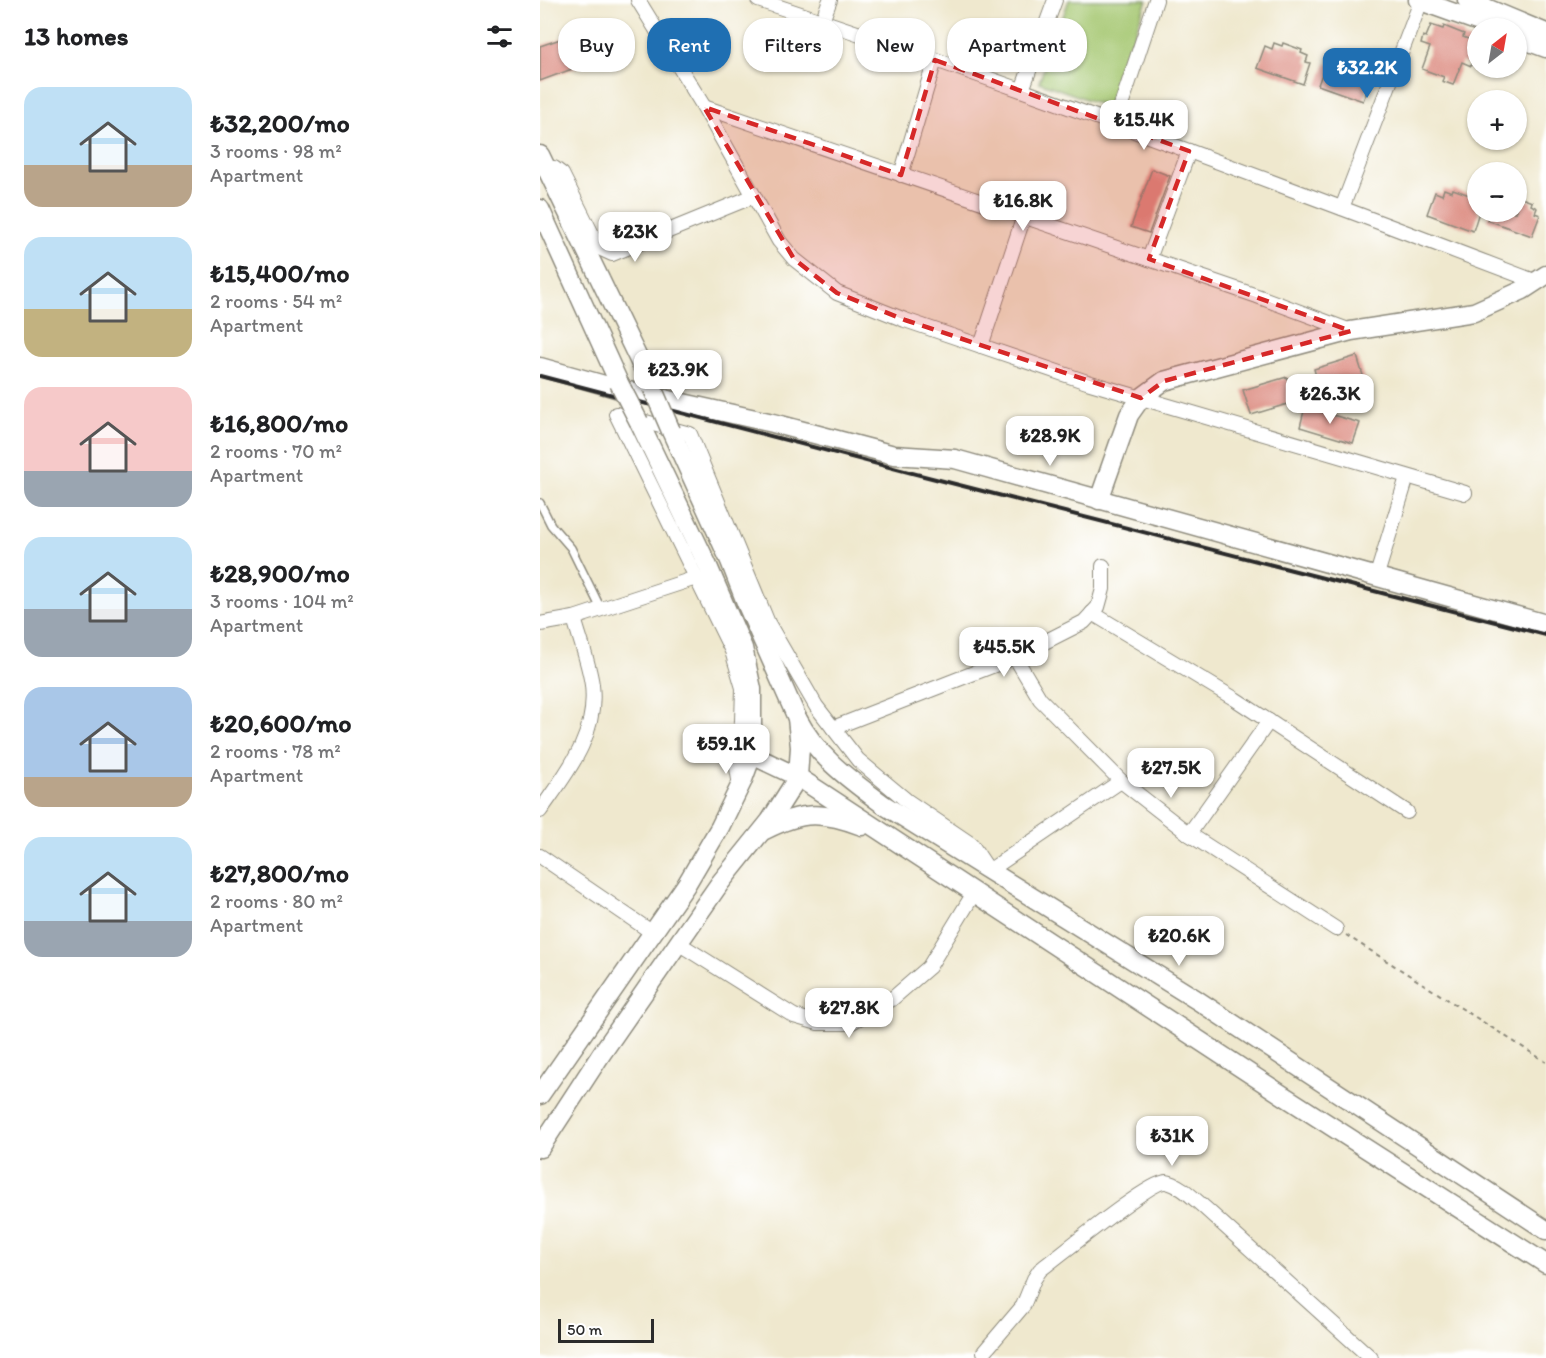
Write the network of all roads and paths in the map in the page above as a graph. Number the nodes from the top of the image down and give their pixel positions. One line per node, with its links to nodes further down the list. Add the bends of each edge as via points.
1 (638, 0): 17 (street)
2 (759, 0): 8 (street)
3 (830, 0): 9 (street)
4 (1055, 0): 16 (street)
5 (1156, 0): 18 (street)
6 (1420, 0): 10 (main road); 23 (street)
7 (1467, 0): 11 (main road)
8 (813, 18)
9 (823, 18)
10 (1469, 18)
11 (1546, 33)
12 (1527, 41): 13 (main road)
13 (1546, 48)
14 (935, 60): 16 (street)
15 (931, 72): 21 (street)
16 (1022, 90): 18 (street)
17 (704, 107): 21 (street); 22 (street)
18 (1115, 124): 19 (street)
19 (1189, 151): 23 (street); 26 (street)
20 (543, 162): 22 (street, via 562,174 598,248 612,254); 45 (main road, bridge, via 652,387)
21 (901, 175): 25 (street)
22 (754, 196): 29 (street, via 779,241 794,259 837,293)
23 (1342, 208): 27 (street)
24 (540, 209): 48 (main road, bridge, via 707,564 742,648 752,689)
25 (1024, 216): 26 (street); 29 (street)
26 (1149, 259): 28 (street)
27 (1541, 279): 28 (main road, via 1474,312)
28 (1352, 331): 31 (main road, via 1164,381)
29 (981, 346): 31 (street)
30 (540, 367): 34 (main road, via 894,456 955,459)
31 (1141, 398): 32 (street); 34 (main road, via 1130,415)
32 (1407, 477): 33 (street); 38 (street)
33 (1465, 493)
34 (1099, 500): 38 (main road)
35 (540, 503): 39 (lane, via 571,548)
36 (1103, 566): 40 (street, via 1104,589)
37 (696, 578): 39 (street); 47 (street, via 616,414 690,434 768,623); 51 (street, via 732,651 743,688 736,763)
38 (1376, 578): 43 (main road)
39 (601, 609): 41 (street)
40 (1092, 614): 44 (street, via 1084,622); 46 (street)
41 (574, 618): 42 (street); 52 (street, via 592,684 590,724 576,759)
42 (540, 624)
43 (1546, 624)
44 (1015, 657): 47 (street); 50 (street, via 1040,699)
45 (797, 718): 49 (main road); 58 (main road, via 819,752 844,775 884,805)
46 (1269, 722): 53 (street); 56 (street)
47 (833, 728): 58 (street, via 858,760 906,800 971,844)
48 (752, 755): 49 (main road); 51 (main road)
49 (798, 777): 54 (main road); 55 (main road)
50 (1121, 781): 56 (street); 58 (street)
51 (740, 786): 61 (main road, via 686,885)
52 (540, 811)
53 (1407, 812)
54 (761, 832): 55 (main road, via 804,814 829,816); 62 (main road)
55 (884, 834): 59 (main road)
56 (1189, 834): 60 (street)
57 (540, 856): 61 (street)
58 (988, 868): 59 (main road); 66 (main road, via 1197,1000)
59 (974, 893): 62 (street, via 929,967 892,999 850,1023 818,1023 795,1016); 67 (main road)
60 (1336, 929): 63 (path)
61 (653, 933): 64 (main road)
62 (678, 943): 65 (main road)
63 (1546, 1062)
64 (540, 1095)
65 (540, 1148)
66 (1546, 1230)
67 (1546, 1264)
68 (984, 1352): 69 (street, via 1023,1306 1040,1270 1159,1182 1168,1182 1205,1208)
69 (1371, 1358)

